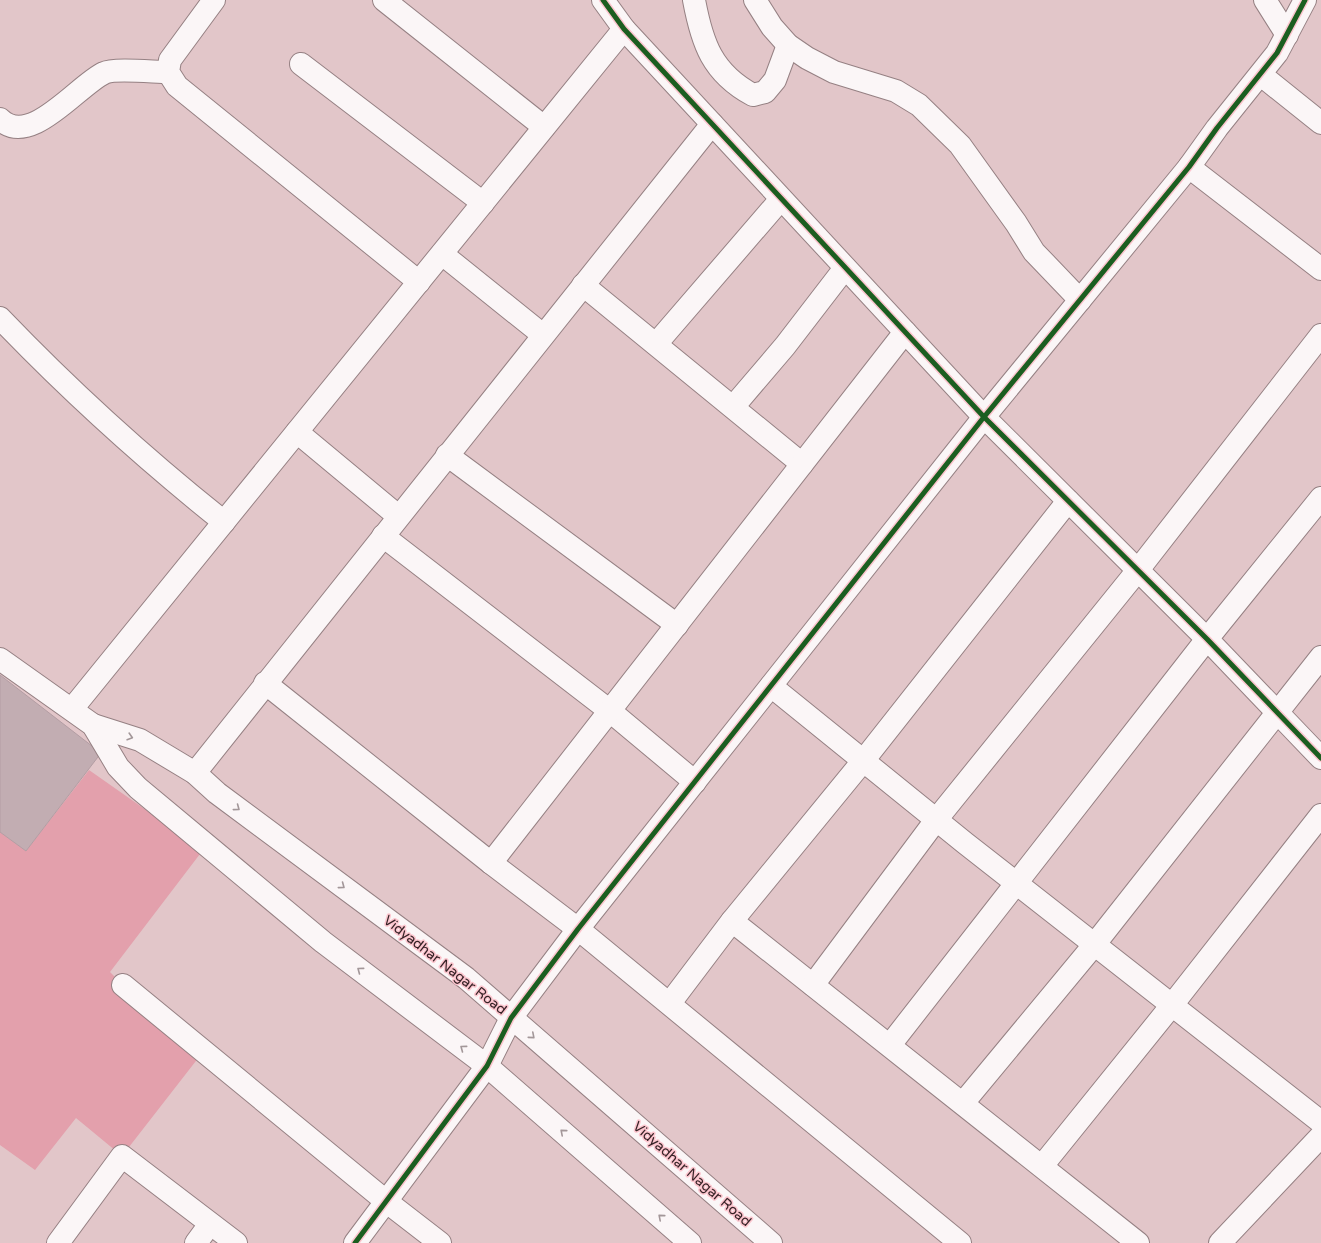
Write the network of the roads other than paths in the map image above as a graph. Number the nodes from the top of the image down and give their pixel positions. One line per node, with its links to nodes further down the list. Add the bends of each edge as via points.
1 (214, 0): 12 (street, via 170,60)
2 (603, 0): 8 (street)
3 (694, 0): 10 (street, via 699,27 712,59 736,86 753,95 765,92 775,80)
4 (755, 0): 10 (street, via 772,27)
5 (1265, 0): 9 (street)
6 (1305, 0): 9 (street)
7 (398, 4): 17 (street)
8 (624, 29): 16 (street); 17 (street)
9 (1288, 35): 13 (street)
10 (788, 45): 26 (street, via 834,72 896,91 919,105 960,145 1034,252)
11 (301, 64): 20 (street)
12 (168, 72): 14 (street, via 117,70 104,73 39,122 24,127 4,124); 24 (street, via 177,86)
13 (1261, 75): 15 (street); 18 (street)
14 (0, 119)
15 (1321, 123)
16 (712, 124): 19 (street); 25 (street)
17 (544, 127): 20 (street)
18 (1188, 167): 23 (street); 26 (street)
19 (781, 198): 22 (street); 31 (street)
20 (483, 203): 21 (street)
21 (442, 254): 24 (street); 29 (street)
22 (845, 268): 28 (street); 32 (street, via 786,346)
23 (1321, 269)
24 (419, 282): 34 (street)
25 (583, 285): 29 (street); 31 (street)
26 (1080, 300): 33 (street)
27 (0, 318): 40 (street, via 42,362 154,466)
28 (905, 332): 33 (street); 36 (street)
29 (543, 335): 35 (street)
30 (1321, 336): 42 (street)
31 (656, 344): 32 (street)
32 (733, 407): 36 (street)
33 (984, 417): 38 (street); 48 (street)
34 (297, 432): 39 (street); 40 (street)
35 (447, 455): 39 (street); 43 (street)
36 (802, 464): 43 (street)
37 (1321, 498): 44 (street)
38 (1068, 501): 42 (street); 54 (street)
39 (398, 516): 41 (street)
40 (224, 522): 49 (street)
41 (383, 536): 47 (street); 50 (street)
42 (1138, 570): 44 (street); 58 (street)
43 (677, 625): 50 (street)
44 (1207, 639): 51 (street); 60 (street)
45 (1321, 657): 51 (street)
46 (0, 659): 49 (street, Vidyadhar Nagar Road)
47 (265, 683): 55 (street); 59 (street)
48 (771, 686): 54 (street); 56 (street)
49 (72, 709): 52 (street, Vidyadhar Nagar Road)
50 (610, 711): 56 (street); 59 (street)
51 (1277, 711): 53 (street); 63 (street)
52 (93, 726): 55 (street, Vidyadhar Nagar Road, one-way to 55, via 140,740); 70 (street, Vidyadhar Nagar Road, one-way to 52, via 323,942 138,788 118,767)
53 (1321, 758)
54 (863, 761): 58 (street); 61 (street)
55 (195, 773): 68 (street, Vidyadhar Nagar Road, one-way to 68, via 217,793 466,978)
56 (695, 782): 62 (street)
57 (1321, 815): 67 (street)
58 (936, 820): 60 (street); 65 (street)
59 (491, 863): 62 (street)
60 (1016, 883): 63 (street); 69 (street)
61 (732, 921): 65 (street); 66 (street)
62 (578, 928): 66 (street); 68 (street)
63 (1094, 945): 67 (street); 71 (street)
64 (124, 985): 75 (street)
65 (813, 985): 69 (street)
66 (670, 1003): 84 (street)
67 (1172, 1005): 72 (street); 74 (street)
68 (511, 1018): 70 (street); 83 (street, Vidyadhar Nagar Road, one-way to 83)
69 (890, 1045): 71 (street)
70 (487, 1066): 75 (street); 82 (street, Vidyadhar Nagar Road, one-way to 70)
71 (963, 1103): 74 (street)
72 (1321, 1122)
73 (1321, 1136): 86 (street)
74 (1042, 1166): 85 (street)
75 (387, 1202): 80 (street); 81 (street)
76 (210, 1224): 77 (street, via 122,1156); 78 (street); 79 (street)
77 (58, 1243)
78 (196, 1243)
79 (236, 1243)
80 (355, 1243)
81 (440, 1243)
82 (690, 1243)
83 (771, 1243)
84 (960, 1243)
85 (1138, 1243)
86 (1220, 1243)

